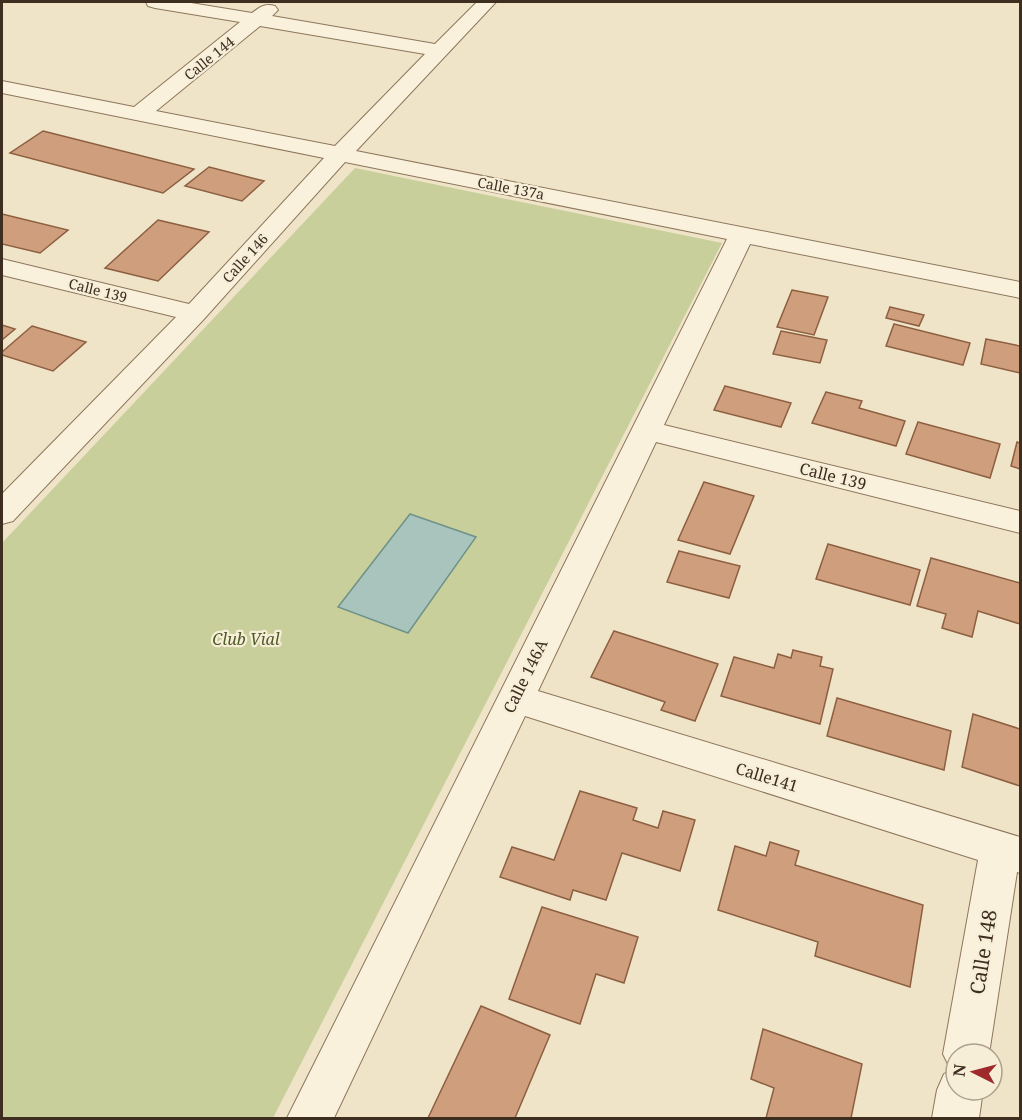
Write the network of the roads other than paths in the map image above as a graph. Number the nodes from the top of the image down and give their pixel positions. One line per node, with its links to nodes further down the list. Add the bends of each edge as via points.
1 (155, 2): 4 (street)
2 (279, 2): 4 (street, Calle 144)
3 (487, 2): 5 (street, Calle 146)
4 (257, 19): 5 (street); 7 (street, Calle 144)
5 (440, 51): 8 (street, Calle 146)
6 (2, 87): 7 (street, Calle 137a)
7 (139, 114): 8 (street, Calle 137a)
8 (340, 154): 9 (street, Calle 137a); 12 (street, Calle 146)
9 (742, 234): 11 (street, Calle 137a); 13 (street, Calle 146A)
10 (2, 267): 12 (street, Calle 139)
11 (1020, 290)
12 (195, 314): 14 (street, Calle 146)
13 (646, 430): 15 (street, Calle 139); 16 (street, Calle 146A)
14 (2, 513)
15 (1020, 522)
16 (514, 698): 17 (street, Calle141); 20 (street, Calle 146A)
17 (1010, 852): 18 (street, Calle 148)
18 (969, 1042)
19 (958, 1102): 21 (street)
20 (309, 1119)
21 (956, 1119)

